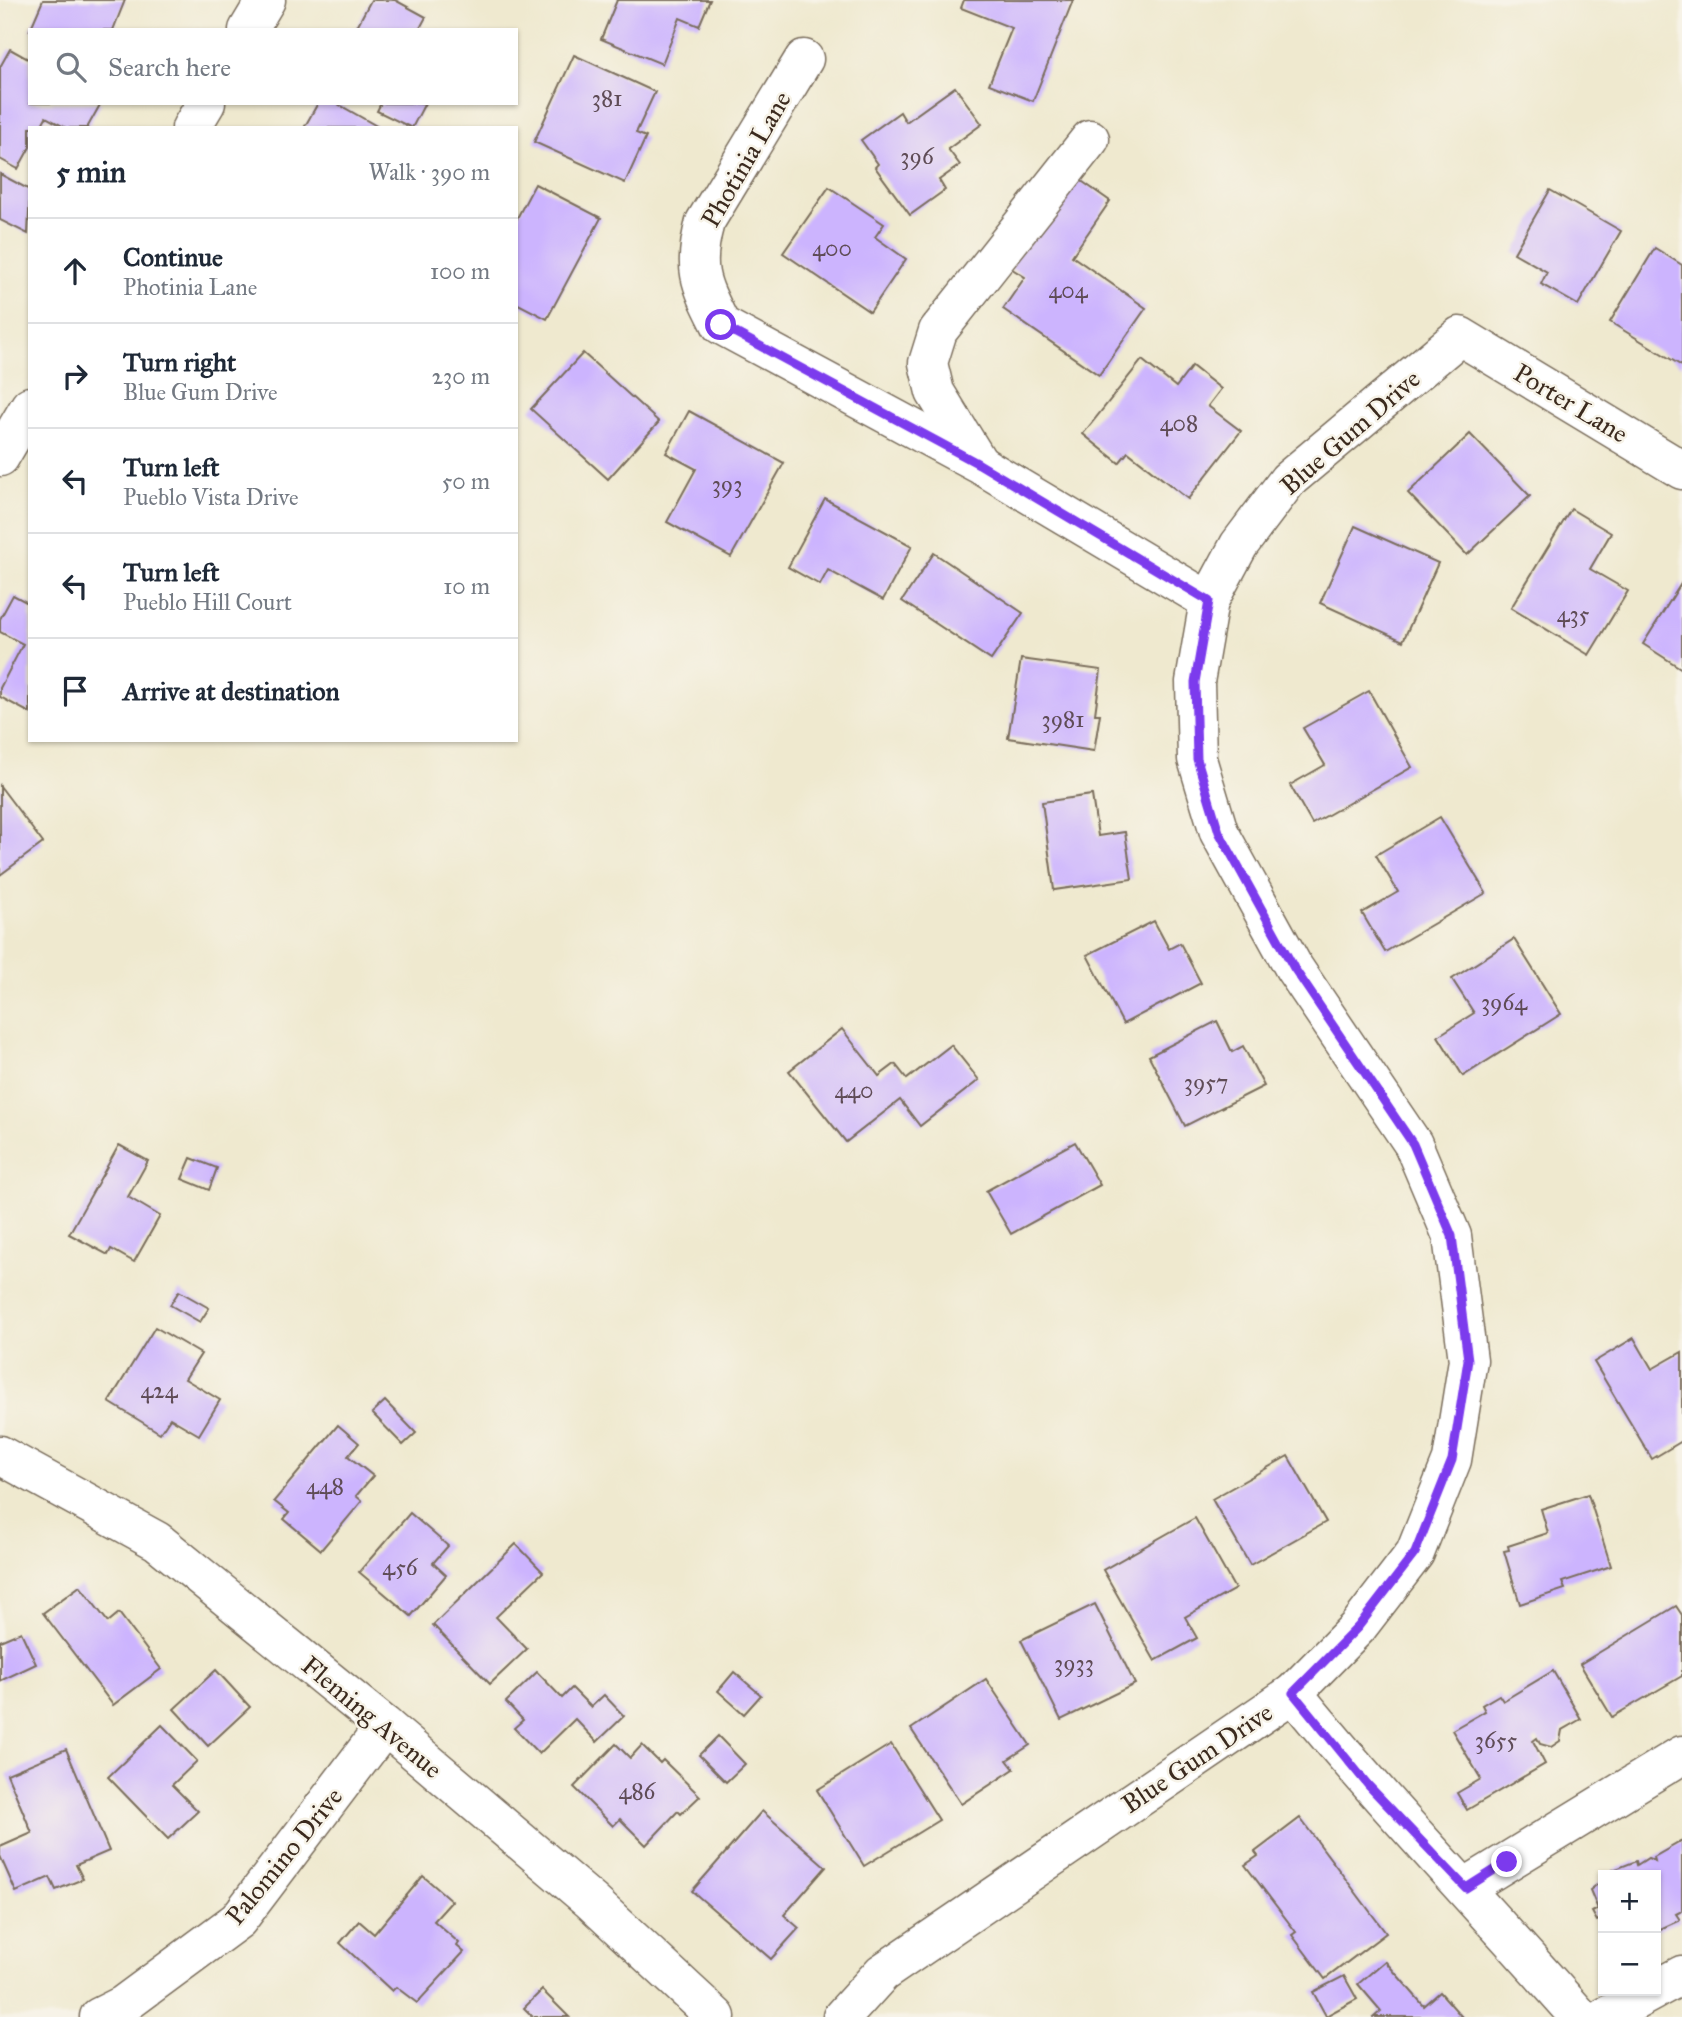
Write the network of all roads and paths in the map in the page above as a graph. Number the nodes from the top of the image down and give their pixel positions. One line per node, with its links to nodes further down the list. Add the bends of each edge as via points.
1 (266, 0): 2 (street)
2 (249, 28)
3 (804, 59): 10 (street, Photinia Lane, via 705,222 696,253 701,286 721,325)
4 (205, 105): 5 (street)
5 (192, 126)
6 (1090, 139): 10 (street, via 938,331 928,363 935,392)
7 (1460, 335): 11 (street, Porter Lane); 12 (street, Blue Gum Drive, via 1289,480 1239,545)
8 (28, 408): 9 (street)
9 (0, 457)
10 (979, 464): 12 (street, Photinia Lane)
11 (1682, 470)
12 (1209, 601): 14 (street, Blue Gum Drive, via 1195,682 1197,759 1219,832 1294,968 1413,1144 1452,1236 1468,1360 1452,1460 1415,1553 1358,1627)
13 (0, 1455): 15 (street, Fleming Avenue, via 157,1541)
14 (1293, 1693): 17 (street, via 1368,1785); 23 (street, Blue Gum Drive, via 882,1973)
15 (385, 1726): 21 (street, Palomino Drive, via 238,1920); 22 (street, Fleming Avenue, via 591,1900)
16 (1682, 1755): 17 (street)
17 (1466, 1888): 24 (street)
18 (1682, 1975): 19 (street)
19 (1661, 1986)
20 (1643, 1996): 25 (street)
21 (99, 2017)
22 (716, 2017)
23 (842, 2017)
24 (1580, 2017)
25 (1605, 2017)

